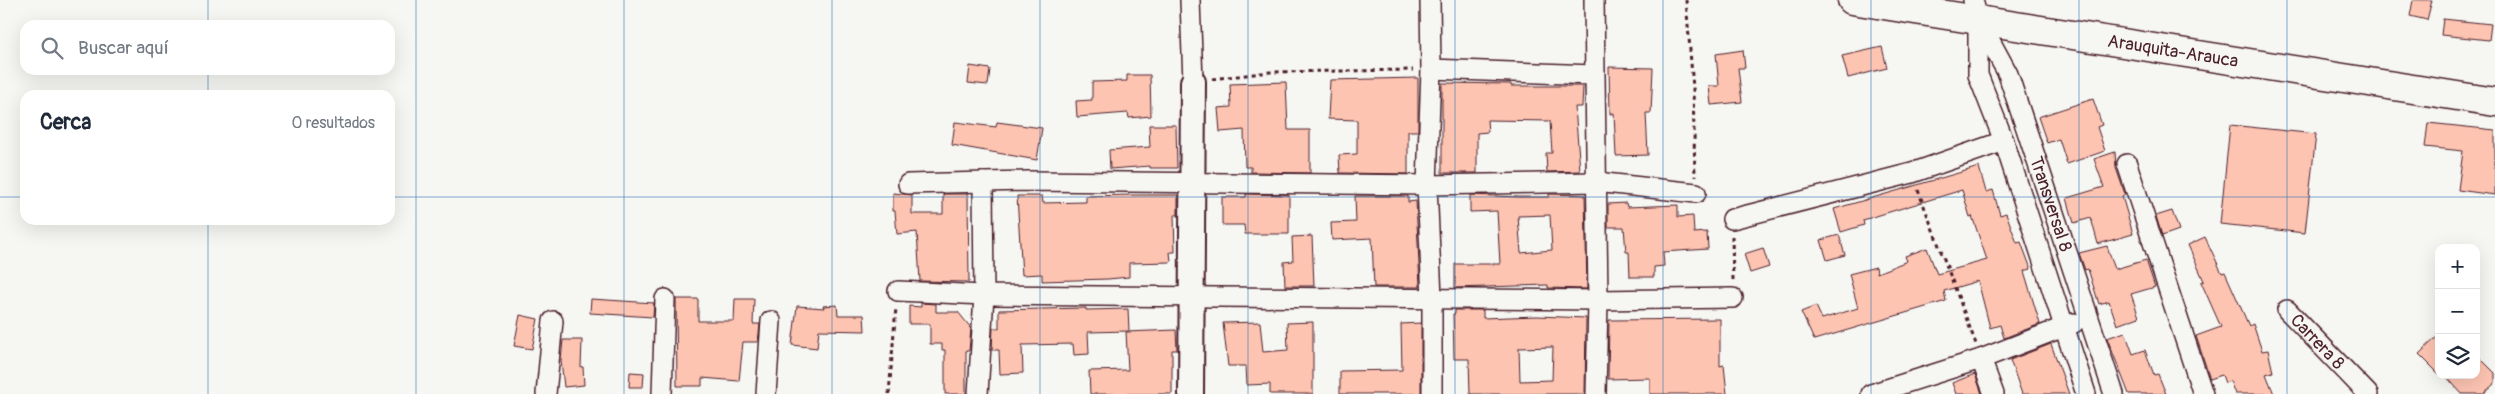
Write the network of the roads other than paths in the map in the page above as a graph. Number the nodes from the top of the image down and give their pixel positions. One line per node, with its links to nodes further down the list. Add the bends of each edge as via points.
1 (1190, 0): 8 (street)
2 (1430, 0): 6 (street)
3 (1594, 0): 7 (street)
4 (1852, 0): 5 (main road, Arauquita-Arauca)
5 (1976, 10): 9 (main road, Arauquita-Arauca, via 2049,32); 10 (street, Transversal 8, via 1978,75); 27 (street, Transversal 8, via 2008,74)
6 (1431, 70): 7 (street); 16 (street)
7 (1594, 75): 13 (street)
8 (1192, 82): 15 (street)
9 (2495, 102)
10 (2004, 141): 18 (street, via 1912,173); 30 (street, Transversal 8)
11 (2127, 164): 43 (street)
12 (983, 182): 14 (street); 15 (street); 20 (street)
13 (1596, 182): 16 (street); 17 (street); 25 (street)
14 (908, 184)
15 (1192, 184): 16 (street); 21 (street)
16 (1427, 185): 22 (street)
17 (1696, 193)
18 (1732, 219)
19 (898, 291): 20 (street)
20 (984, 295): 21 (street); 35 (street)
21 (1192, 296): 22 (street); 36 (street)
22 (1432, 298): 25 (street); 37 (street)
23 (1733, 298): 25 (street)
24 (665, 299): 33 (street)
25 (1598, 300): 38 (street)
26 (2287, 310): 44 (street, Carrera 8)
27 (2089, 316): 30 (street); 42 (street, Transversal 8)
28 (553, 321): 32 (street)
29 (771, 321): 34 (street)
30 (2064, 327): 31 (street); 41 (street, Transversal 8)
31 (1981, 359): 39 (street); 40 (street)
32 (546, 394)
33 (662, 394)
34 (766, 394)
35 (978, 394)
36 (1191, 394)
37 (1432, 394)
38 (1596, 394)
39 (1871, 394)
40 (1994, 394)
41 (2086, 394)
42 (2114, 394)
43 (2203, 394)
44 (2368, 394)

